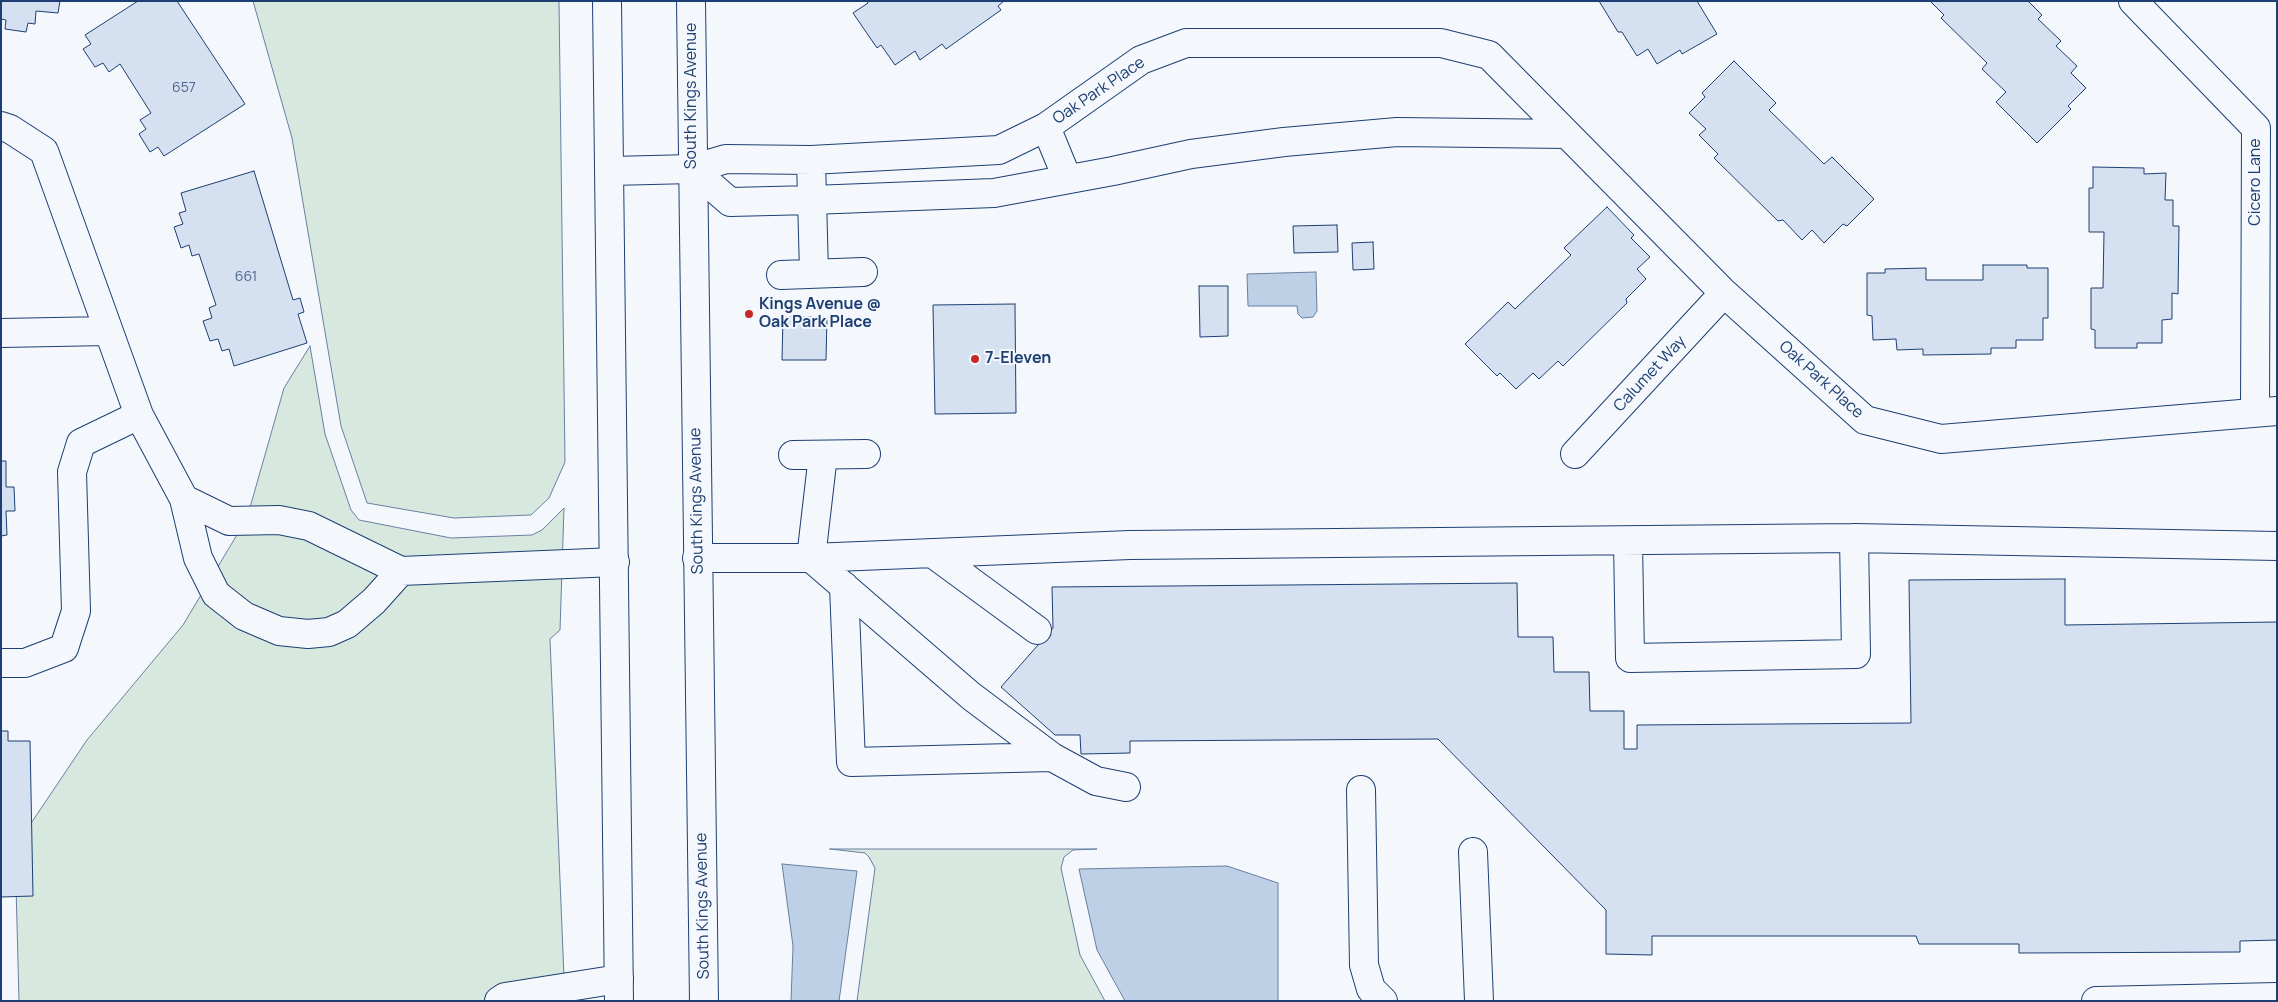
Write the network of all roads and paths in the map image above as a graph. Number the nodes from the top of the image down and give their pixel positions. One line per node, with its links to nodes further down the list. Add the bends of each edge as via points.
1 (607, 1): 9 (street)
2 (691, 1): 8 (street, South Kings Avenue)
3 (2133, 1): 18 (street, Cicero Lane, via 2256,128)
4 (1, 126): 16 (street, via 44,150)
5 (1046, 127): 6 (street, Oak Park Place, via 1141,60 1186,43 1441,43 1489,55); 7 (street, Oak Park Place, via 999,150); 10 (street)
6 (1567, 134): 10 (street, via 1397,132 1191,154); 15 (street, Oak Park Place)
7 (811, 160): 8 (street, Oak Park Place, via 726,159); 11 (street)
8 (692, 170): 9 (street, Oak Park Place); 11 (street, via 730,202); 29 (street, South Kings Avenue)
9 (611, 171): 31 (street)
10 (1067, 178): 11 (street, via 994,192)
11 (812, 200): 13 (street)
12 (863, 272): 13 (street)
13 (814, 273): 14 (street)
14 (781, 274)
15 (1724, 293): 18 (street, Oak Park Place, via 1865,420 1942,438); 21 (street, Calumet Way)
16 (108, 331): 17 (street); 19 (street)
17 (1, 333)
18 (2266, 412)
19 (139, 415): 24 (street); 35 (street, via 81,443 72,472 76,611 64,648 25,663)
20 (866, 454): 23 (street)
21 (1575, 454)
22 (793, 455): 23 (street)
23 (823, 455): 30 (street)
24 (184, 499): 32 (street, via 229,521 279,520 309,526); 32 (street, via 198,558 216,594 244,616 278,631 329,632 347,624)
25 (1854, 538): 26 (street); 26 (street, via 1856,654 1630,658); 27 (street)
26 (1628, 541): 28 (street, via 1130,546)
27 (2277, 546)
28 (932, 553): 30 (street); 34 (street)
29 (698, 558): 30 (street); 43 (street, South Kings Avenue)
30 (811, 558): 33 (street)
31 (614, 562): 32 (street); 40 (street)
32 (401, 571)
33 (844, 586): 36 (street, via 971,696); 36 (street, via 851,762)
34 (1036, 630)
35 (1, 663)
36 (1052, 757): 37 (street, via 1096,781)
37 (1126, 787)
38 (1361, 790): 44 (street, via 1364,965 1371,989)
39 (1473, 852): 45 (street)
40 (619, 990): 42 (street, via 505,997)
41 (2277, 996): 46 (street)
42 (499, 1001)
43 (704, 1001)
44 (1383, 1001)
45 (1479, 1001)
46 (2096, 1001)

